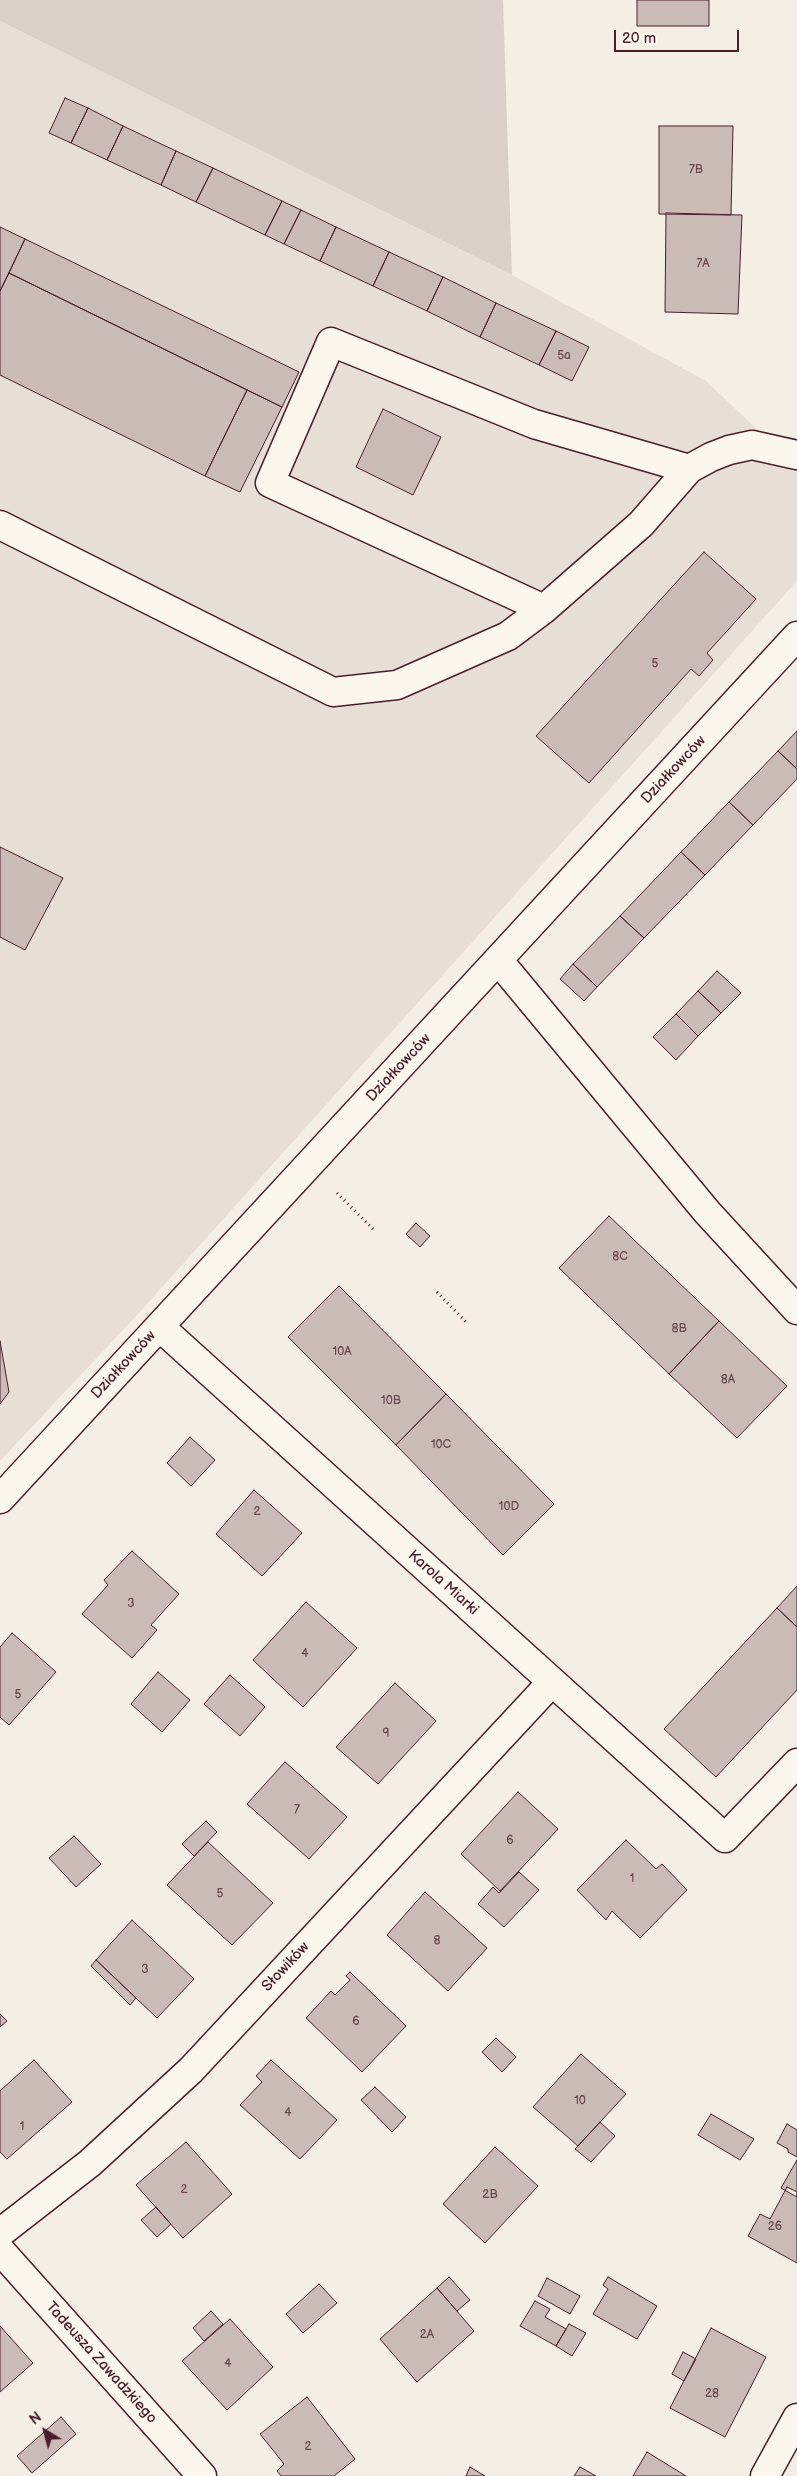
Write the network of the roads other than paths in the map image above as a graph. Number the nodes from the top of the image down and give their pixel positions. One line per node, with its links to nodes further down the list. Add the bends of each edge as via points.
1 (797, 455): 2 (street, via 752,445 729,450)
2 (690, 469): 4 (street, via 641,524); 4 (street, via 534,424 331,342 270,483)
3 (0, 525): 4 (street, via 333,692 397,685 508,636)
4 (544, 609)
5 (797, 636): 6 (street, Działkowców)
6 (498, 960): 7 (street, via 707,1212); 8 (street, Działkowców)
7 (797, 1310)
8 (160, 1327): 9 (street, Działkowców); 10 (street, Karola Miarki)
9 (2, 1492)
10 (552, 1682): 11 (street, Karola Miarki, via 725,1838); 12 (street, Słowików, via 191,2070 90,2163)
11 (797, 1763)
12 (0, 2233)
13 (0, 2250): 15 (street, Tadeusza Zawadzkiego)
14 (797, 2418): 16 (street)
15 (202, 2476)
16 (765, 2476)

